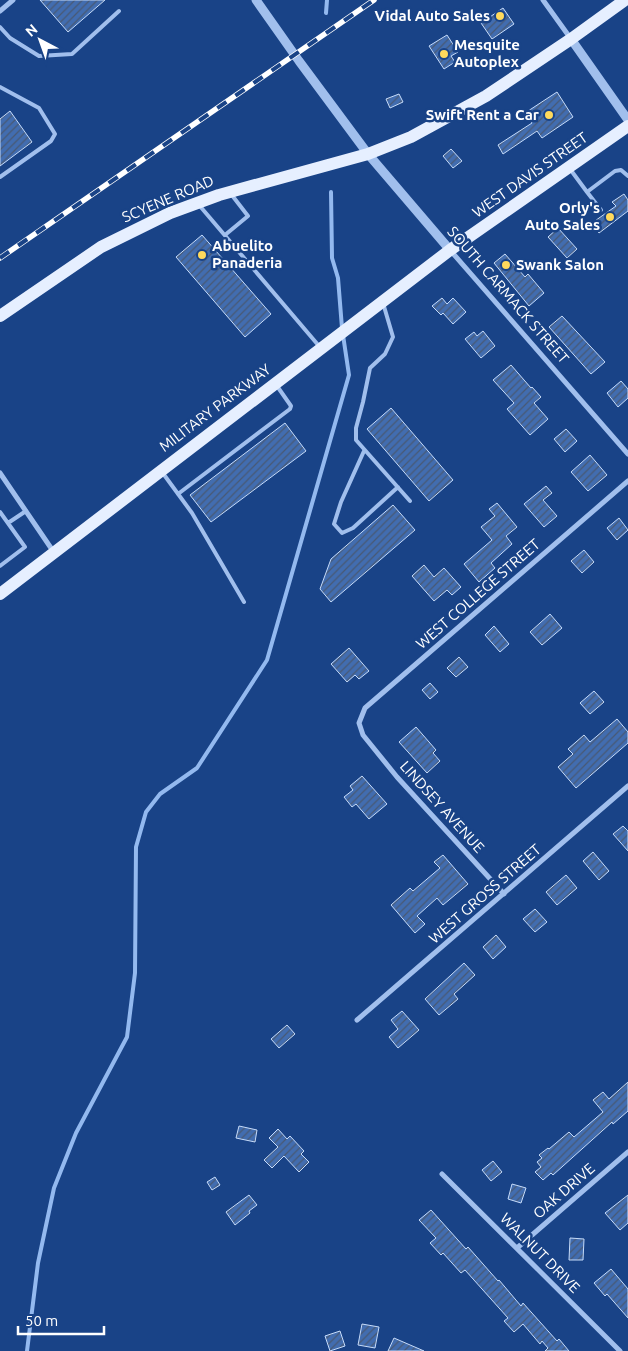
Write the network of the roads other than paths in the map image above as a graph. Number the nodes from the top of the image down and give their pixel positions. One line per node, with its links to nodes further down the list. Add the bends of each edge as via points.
1 (12, 0): 5 (street)
2 (256, 0): 12 (street, SOUTH CARMACK STREET)
3 (544, 0): 8 (street)
4 (625, 0): 8 (main road, SCYENE ROAD)
5 (0, 11)
6 (119, 11): 7 (lane, via 72,54 39,56 10,38)
7 (0, 27)
8 (571, 39): 10 (street); 12 (main road, SCYENE ROAD, via 486,96 411,137)
9 (0, 87): 15 (lane, via 39,108 55,134 51,141)
10 (628, 120)
11 (628, 126): 13 (main road, WEST DAVIS STREET)
12 (368, 154): 16 (main road, SCYENE ROAD); 21 (street, SOUTH CARMACK STREET)
13 (569, 167): 17 (lane); 21 (main road, WEST DAVIS STREET)
14 (628, 176): 17 (lane, via 621,170 615,171)
15 (0, 177)
16 (229, 192): 18 (main road, SCYENE ROAD); 20 (lane, via 248,216)
17 (587, 192): 19 (lane)
18 (198, 203): 20 (lane); 23 (main road, SCYENE ROAD, via 101,247)
19 (601, 210)
20 (225, 235): 24 (lane)
21 (450, 250): 22 (main road, MILITARY PARKWAY); 27 (street, SOUTH CARMACK STREET)
22 (382, 301): 24 (main road, MILITARY PARKWAY); 26 (lane, via 393,337 386,354 370,368 356,428 356,440)
23 (0, 316)
24 (326, 344): 25 (main road, MILITARY PARKWAY)
25 (274, 383): 28 (main road, MILITARY PARKWAY); 32 (lane, via 290,409)
26 (364, 451): 31 (lane); 31 (lane, via 334,524 342,534)
27 (628, 454)
28 (161, 470): 32 (lane); 37 (main road, MILITARY PARKWAY)
29 (1, 476): 34 (street)
30 (628, 481): 41 (street, WEST COLLEGE STREET, via 365,708 359,723)
31 (398, 487): 33 (lane)
32 (178, 494): 40 (lane)
33 (410, 501)
34 (26, 511): 36 (lane); 37 (street)
35 (0, 512): 36 (lane)
36 (8, 523): 38 (lane, via 25,547)
37 (54, 553): 39 (main road, MILITARY PARKWAY)
38 (0, 566)
39 (0, 594)
40 (244, 602)
41 (363, 735): 43 (street, LINDSEY AVENUE)
42 (628, 786): 43 (street, WEST GROSS STREET)
43 (504, 894): 44 (street, WEST GROSS STREET)
44 (357, 1020)
45 (628, 1152): 47 (street, OAK DRIVE)
46 (442, 1174): 47 (street, WALNUT DRIVE)
47 (518, 1248): 48 (street, WALNUT DRIVE)
48 (620, 1351)

